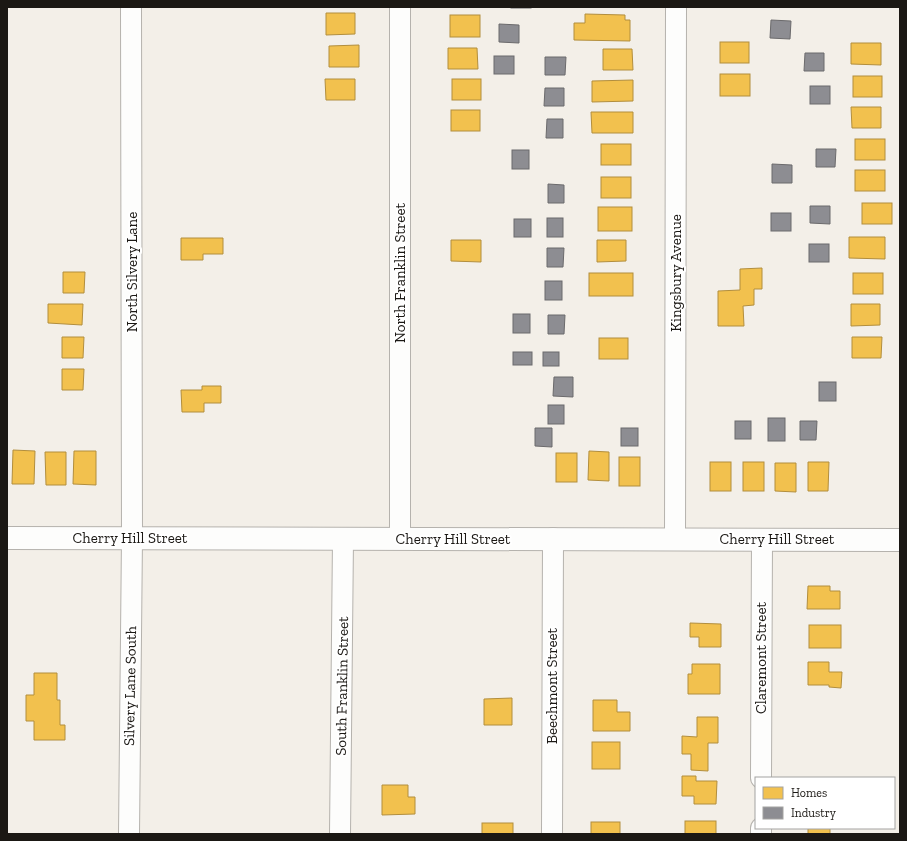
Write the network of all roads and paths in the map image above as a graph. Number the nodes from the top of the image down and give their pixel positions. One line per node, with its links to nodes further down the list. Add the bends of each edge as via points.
1 (131, 7): 4 (street, North Silvery Lane)
2 (400, 7): 8 (street, North Franklin Street)
3 (676, 7): 9 (street, Kingsbury Avenue)
4 (132, 537): 5 (main road, Cherry Hill Street); 7 (main road, Cherry Hill Street); 13 (street, Silvery Lane South)
5 (7, 538)
6 (553, 538): 8 (main road, Cherry Hill Street); 9 (main road, Cherry Hill Street); 15 (street, Beechmont Street)
7 (343, 539): 8 (main road, Cherry Hill Street); 14 (street, South Franklin Street)
8 (400, 539)
9 (676, 539): 10 (main road, Cherry Hill Street)
10 (762, 539): 11 (main road, Cherry Hill Street); 12 (street, Claremont Street)
11 (900, 540)
12 (761, 777)
13 (129, 834)
14 (340, 834)
15 (552, 834)

